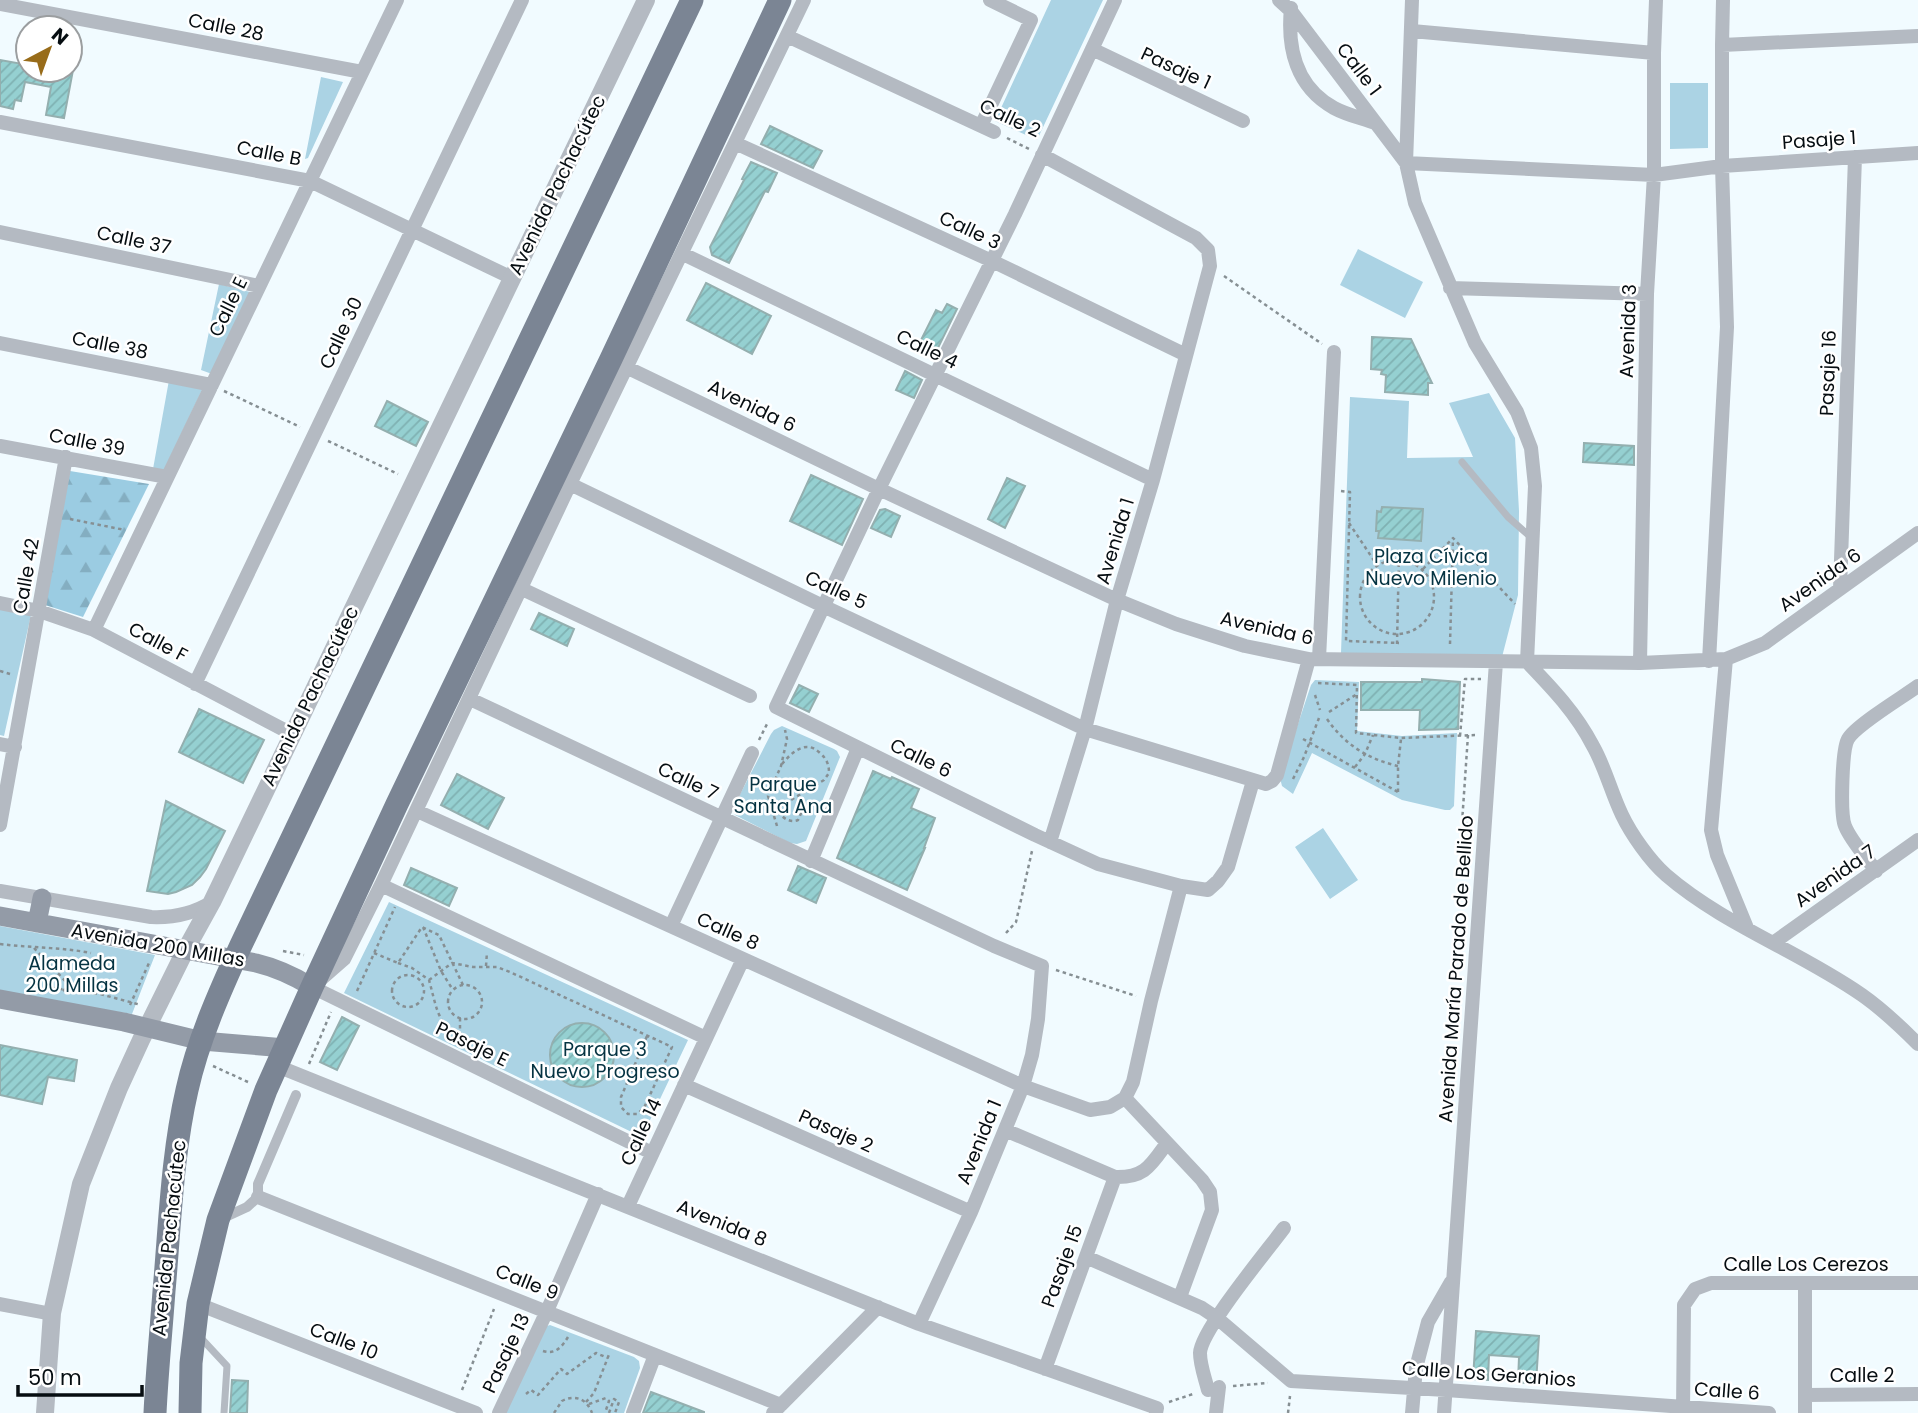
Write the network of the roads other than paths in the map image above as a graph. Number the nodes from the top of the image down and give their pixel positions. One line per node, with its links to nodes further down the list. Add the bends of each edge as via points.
1 (397, 0): 21 (street, Calle E)
2 (522, 0): 33 (street, Calle 30)
3 (646, 0): 38 (street, Avenida Pachacútec)
4 (692, 0): 99 (main road, Avenida Pachacútec)
5 (780, 0): 102 (main road, Avenida Pachacútec)
6 (804, 0): 16 (street, Avenida Pachacútec)
7 (990, 0): 16 (street, Calle 2, via 1031,20 987,129)
8 (1115, 0): 19 (street)
9 (1279, 0): 14 (street, Calle 1)
10 (1412, 0): 15 (street)
11 (1656, 0): 20 (street, Avenida 3)
12 (1724, 0): 18 (street)
13 (0, 4): 21 (street, Calle 28)
14 (1292, 6): 24 (street, Calle 1); 24 (street, via 1293,56 1304,80 1334,108)
15 (1412, 31): 20 (street); 29 (street)
16 (787, 36): 25 (street, Avenida Pachacútec)
17 (1918, 36): 18 (street)
18 (1721, 45): 30 (street)
19 (1092, 49): 22 (street, Pasaje 1); 27 (street)
20 (1654, 53): 31 (street, Avenida 3)
21 (362, 72): 32 (street, Calle E)
22 (1243, 121)
23 (0, 122): 32 (street, Calle B)
24 (1376, 123): 29 (street, Calle 1)
25 (735, 143): 36 (street, Avenida Pachacútec); 37 (street, Calle 3)
26 (1918, 153): 28 (street, Pasaje 1)
27 (1042, 155): 35 (street, Calle 2, via 1196,238); 37 (street)
28 (1855, 158): 30 (street, Pasaje 1); 58 (street, Pasaje 16)
29 (1406, 163): 31 (street, Pasaje 1); 40 (street, via 1415,204)
30 (1722, 166): 31 (street, Pasaje 1); 66 (street, via 1727,327)
31 (1654, 175): 41 (street, Avenida 3)
32 (310, 181): 33 (street, Calle B); 39 (street, Calle E)
33 (412, 229): 38 (street, Calle B); 70 (street, Calle 30)
34 (0, 232): 39 (street, Calle 37)
35 (1208, 250): 44 (street, Avenida 1, via 1210,266)
36 (683, 254): 45 (street, Avenida Pachacútec); 46 (street, Calle 4)
37 (992, 261): 44 (street, Calle 3); 46 (street)
38 (512, 278): 75 (street, Avenida Pachacútec)
39 (259, 286): 47 (street, Calle E)
40 (1450, 288): 41 (street); 56 (street, via 1475,343 1517,412 1531,449)
41 (1647, 295): 69 (street, Avenida 3)
42 (0, 343): 47 (street, Calle 38)
43 (1334, 352): 64 (street)
44 (1186, 355): 52 (street, Avenida 1)
45 (628, 368): 53 (street, Avenida Pachacútec); 54 (street, Avenida 6)
46 (936, 374): 52 (street, Calle 4); 54 (street)
47 (212, 385): 51 (street, Calle E)
48 (0, 446): 49 (street, Calle 39)
49 (66, 457): 51 (street, Calle 39); 62 (street, Calle 42)
50 (1462, 462): 56 (lane)
51 (167, 477): 63 (street, Calle E)
52 (1153, 480): 59 (street, Avenida 1)
53 (570, 484): 57 (street, Avenida Pachacútec); 61 (street, Calle 5)
54 (879, 489): 59 (street, Avenida 6); 61 (street)
55 (1918, 533): 58 (street, Avenida 6)
56 (1533, 539): 68 (street)
57 (522, 589): 72 (street); 73 (street, Avenida Pachacútec)
58 (1840, 589): 65 (street, Avenida 6, via 1765,643)
59 (1117, 600): 64 (street, Avenida 6, via 1245,646); 74 (street, Avenida 1)
60 (0, 603): 62 (street, Calle F)
61 (823, 606): 74 (street, Calle 5); 78 (street, Calle 6, via 776,707)
62 (39, 611): 63 (street, Calle F); 77 (street, Calle 42)
63 (94, 630): 70 (street, Calle F)
64 (1314, 659): 67 (street, Avenida 6); 80 (street, via 1277,775 1266,784)
65 (1726, 659): 66 (street, Avenida 6); 96 (street, via 1711,830)
66 (1709, 661): 69 (street, Avenida 6)
67 (1496, 662): 68 (street, Avenida 6); 124 (street, Avenida María Parado de Bellido)
68 (1527, 662): 69 (street, Avenida 6); 96 (street, via 1582,725 1622,816 1664,873)
69 (1640, 663)
70 (195, 684): 75 (street, Calle F)
71 (1918, 686): 87 (street, via 1859,727 1847,739 1844,752 1845,826)
72 (750, 696)
73 (470, 699): 81 (street, Avenida Pachacútec); 82 (street, Calle 7)
74 (1085, 729): 80 (street, Calle 5); 85 (street, Avenida 1)
75 (292, 733): 92 (street, Avenida Pachacútec)
76 (0, 744): 77 (street)
77 (15, 747): 83 (street, Calle 42)
78 (858, 748): 85 (street, Calle 6); 86 (street)
79 (752, 753): 82 (street)
80 (1253, 781): 89 (street, Calle 6, via 1228,867 1208,890)
81 (416, 811): 88 (street, Avenida Pachacútec); 95 (street, Calle 8)
82 (722, 818): 86 (street, Calle 7); 95 (street)
83 (0, 825)
84 (1918, 841): 87 (street, Avenida 7)
85 (1051, 842): 89 (street, Calle 6, via 1098,864)
86 (811, 860): 101 (street, Calle 7)
87 (1876, 870): 97 (street, Avenida 7)
88 (381, 886): 102 (street, Avenida Pachacútec, via 344,960); 105 (street)
89 (1181, 886): 112 (street, via 1133,1082)
90 (0, 891): 91 (street, Avenida 200 Millas)
91 (42, 898): 92 (street, Avenida 200 Millas, via 170,918); 94 (main road)
92 (212, 902): 98 (street, Avenida Pachacútec)
93 (0, 916): 94 (main road, Avenida 200 Millas)
94 (37, 923): 98 (main road, Avenida 200 Millas)
95 (671, 926): 100 (street, Calle 8)
96 (1747, 928): 97 (street)
97 (1773, 943): 106 (street, via 1861,994)
98 (185, 951): 99 (main road, Avenida 200 Millas); 104 (street, Avenida Pachacútec)
99 (234, 959): 102 (main road, Avenida 200 Millas, via 275,968); 107 (main road, Avenida Pachacútec)
100 (743, 959): 105 (street, Calle 14); 110 (street, Calle 8)
101 (1042, 966): 110 (street, Avenida 1, via 1038,1019)
102 (312, 987): 108 (main road, Avenida Pachacútec); 115 (street, Pasaje E)
103 (0, 999): 104 (main road)
104 (147, 1027): 107 (main road); 132 (street, Avenida Pachacútec, via 80,1184)
105 (706, 1038): 109 (street, Calle 14)
106 (1918, 1044)
107 (199, 1050): 108 (main road); 146 (main road, Avenida Pachacútec, via 187,1088 170,1213)
108 (281, 1057): 117 (street, Avenida 8, via 304,1076); 121 (main road, Avenida Pachacútec)
109 (684, 1085): 115 (street, Calle 14); 120 (street, Pasaje 2)
110 (1023, 1086): 112 (street, Calle 8, via 1090,1110 1110,1107); 113 (street, Avenida 1)
111 (296, 1095): 118 (street, via 258,1184)
112 (1125, 1098): 114 (street)
113 (1005, 1130): 116 (street); 120 (street, Avenida 1)
114 (1167, 1143): 116 (street, via 1147,1170 1130,1178); 127 (street, via 1202,1180 1210,1192 1212,1210)
115 (653, 1153): 119 (street, Calle 14)
116 (1115, 1177): 123 (street, Pasaje 15)
117 (598, 1194): 119 (street, Avenida 8); 131 (street, Pasaje 13)
118 (258, 1197): 121 (street); 131 (street, Calle 9)
119 (628, 1206): 130 (street, Avenida 8)
120 (971, 1212): 134 (street, Avenida 1)
121 (218, 1220): 129 (main road, Avenida Pachacútec)
122 (1284, 1228): 133 (street)
123 (1086, 1257): 127 (street); 137 (street, Pasaje 15)
124 (1454, 1278): 138 (street, Avenida María Parado de Bellido, via 1428,1322); 139 (street, Avenida María Parado de Bellido)
125 (1918, 1283): 126 (street, Calle Los Cerezos)
126 (1805, 1284): 141 (street); 144 (street, Calle Los Cerezos, via 1711,1283 1695,1289 1684,1305)
127 (1180, 1297): 133 (street)
128 (0, 1304): 132 (street)
129 (198, 1304): 135 (main road, Avenida Pachacútec); 149 (street, Calle 10)
130 (877, 1307): 134 (street, Avenida 8); 142 (street)
131 (547, 1311): 136 (street, Calle 9); 150 (street, Pasaje 13)
132 (52, 1314): 145 (street, Avenida Pachacútec)
133 (1217, 1318): 138 (street, Calle Los Geranios, via 1291,1381); 152 (street, via 1200,1352)
134 (919, 1324): 137 (street, Avenida 8)
135 (195, 1332): 147 (main road, Avenida Pachacútec); 148 (lane, via 227,1366)
136 (655, 1354): 142 (street, Calle 9); 151 (street)
137 (1045, 1368): 143 (street, Avenida 8)
138 (1414, 1388): 139 (street, Calle Los Geranios); 153 (street, Avenida María Parado de Bellido)
139 (1446, 1390): 144 (street, Calle Los Geranios); 154 (street, Avenida María Parado de Bellido)
140 (1918, 1394): 141 (street, Calle 2)
141 (1806, 1395): 156 (street)
142 (777, 1409)
143 (1156, 1410)
144 (1683, 1410): 155 (street, Calle 6)
145 (46, 1413)
146 (155, 1413)
147 (190, 1413)
148 (224, 1413)
149 (474, 1413)
150 (499, 1413)
151 (633, 1413)
152 (1216, 1413)
153 (1412, 1413)
154 (1444, 1413)
155 (1769, 1413)
156 (1805, 1413)

